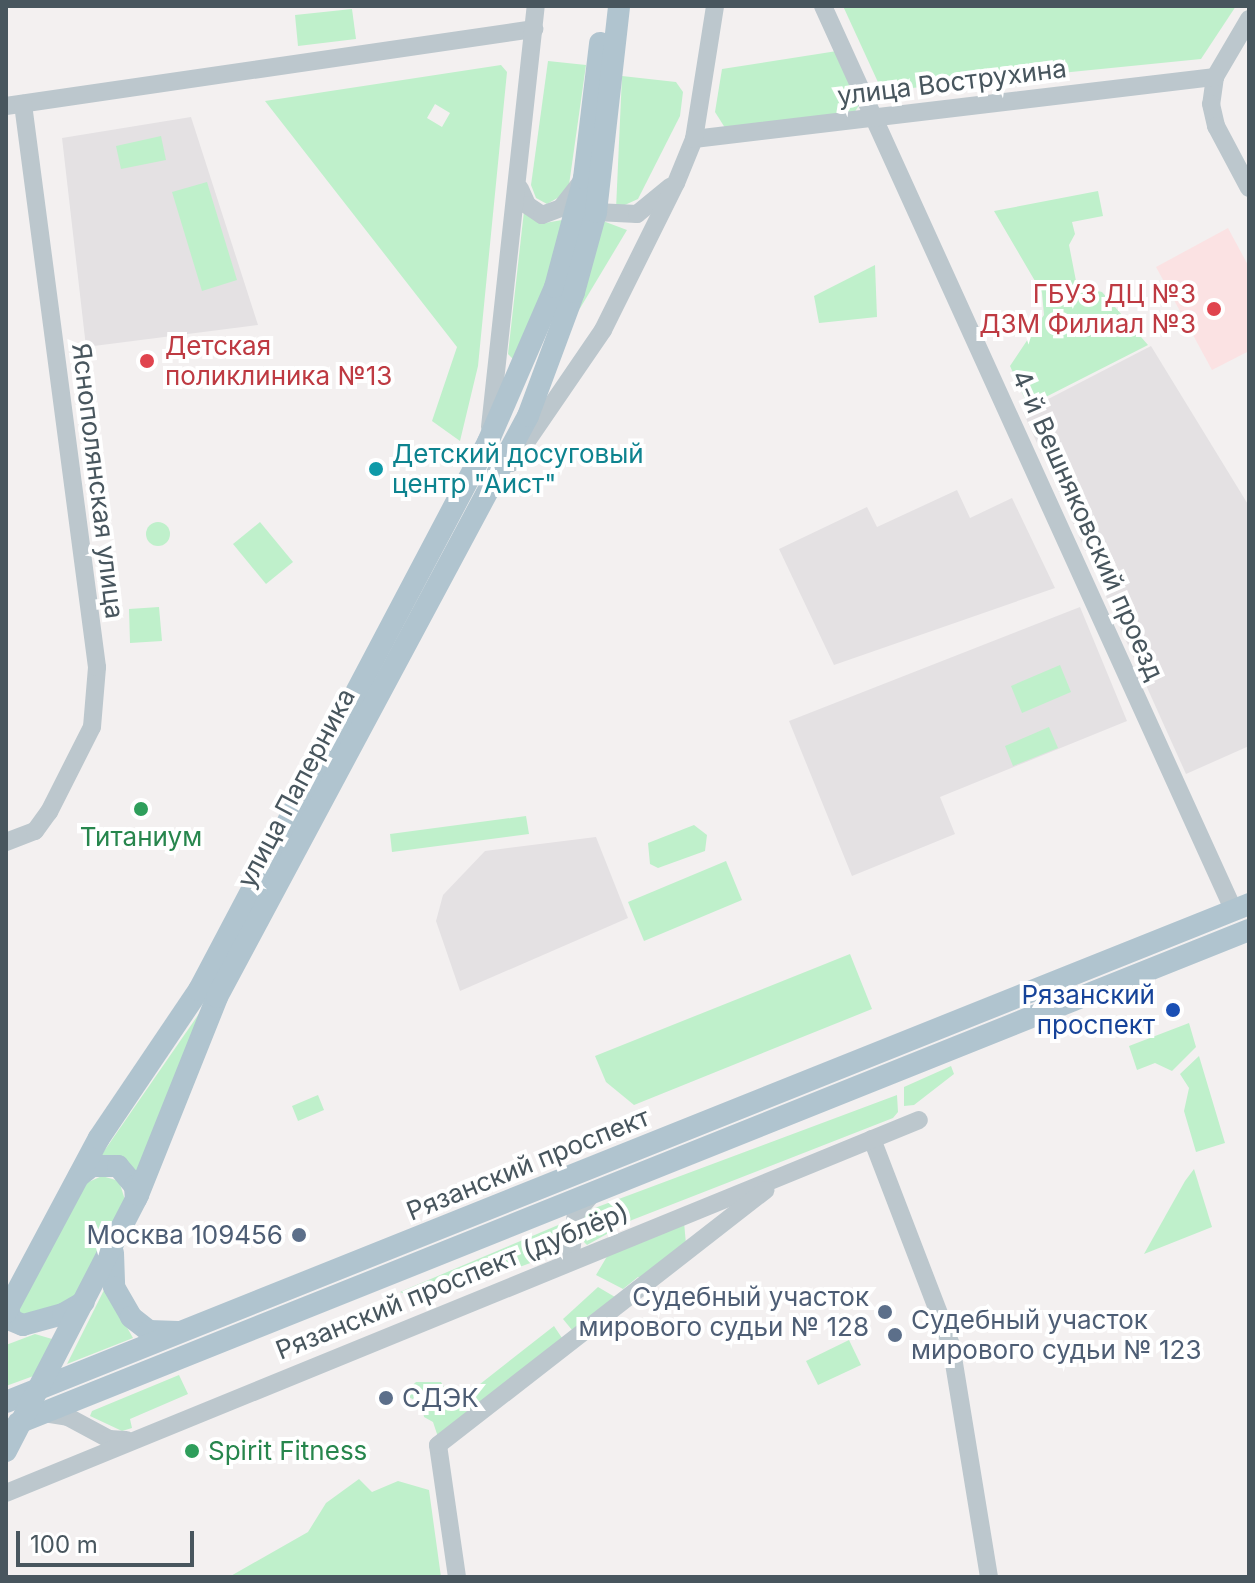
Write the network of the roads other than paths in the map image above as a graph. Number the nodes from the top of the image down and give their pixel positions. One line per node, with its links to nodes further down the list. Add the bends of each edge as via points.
1 (536, 6): 7 (street)
2 (604, 6): 10 (main road)
3 (619, 6): 10 (main road)
4 (715, 6): 12 (street)
5 (823, 6): 11 (street, 4-й Вешняковский проезд)
6 (1249, 19): 8 (street)
7 (534, 29): 9 (street); 15 (street)
8 (1215, 77): 11 (street, улица Вострухина); 16 (street, via 1211,104 1216,126)
9 (15, 105): 20 (street, Яснополянская улица, via 97,667 92,727 42,823)
10 (600, 118): 13 (main road, улица Паперника); 17 (main road, улица Паперника)
11 (874, 118): 12 (street, улица Вострухина); 21 (street, 4-й Вешняковский проезд)
12 (694, 139): 14 (street)
13 (584, 178): 15 (street, via 561,208 542,215 527,205); 18 (main road, улица Паперника, via 555,287)
14 (676, 183): 17 (street, via 637,214); 19 (street, via 603,330)
15 (519, 188): 18 (street)
16 (1249, 188)
17 (596, 212): 19 (main road, улица Паперника, via 574,292 528,416)
18 (488, 442): 26 (main road, улица Паперника, via 199,990)
19 (470, 525): 28 (main road, улица Паперника, via 217,997)
20 (12, 841)
21 (1241, 907): 35 (main road, Рязанский проспект)
22 (1249, 930): 27 (main road, Рязанский проспект)
23 (919, 1120): 24 (street, Рязанский проспект (дублёр))
24 (872, 1139): 25 (street, Рязанский проспект (дублёр)); 44 (street, via 951,1345)
25 (790, 1172): 29 (street, Рязанский проспект (дублёр)); 30 (street)
26 (79, 1176): 28 (main road, via 92,1166 118,1166 135,1186); 34 (main road, улица Паперника)
27 (592, 1194): 32 (street, via 576,1213); 38 (main road, Рязанский проспект)
28 (136, 1199): 31 (main road, улица Паперника)
29 (697, 1211): 30 (street); 32 (street, Рязанский проспект (дублёр))
30 (708, 1233): 43 (street, via 438,1445)
31 (115, 1242): 33 (main road, улица Паперника); 35 (main road, via 114,1287 131,1317 149,1331)
32 (570, 1261): 40 (street, Рязанский проспект (дублёр))
33 (85, 1301): 34 (main road, via 63,1314 23,1325 11,1320); 36 (main road, улица Паперника)
34 (7, 1310)
35 (187, 1331): 36 (main road, Рязанский проспект)
36 (39, 1389): 37 (main road, Рязанский проспект); 39 (main road, улица Паперника)
37 (6, 1402)
38 (44, 1413): 39 (main road, Рязанский проспект); 40 (street, via 68,1417 109,1439)
39 (14, 1425): 41 (main road, улица Паперника)
40 (132, 1439): 42 (street, Рязанский проспект (дублёр))
41 (6, 1451)
42 (6, 1493)
43 (457, 1577)
44 (989, 1577)

